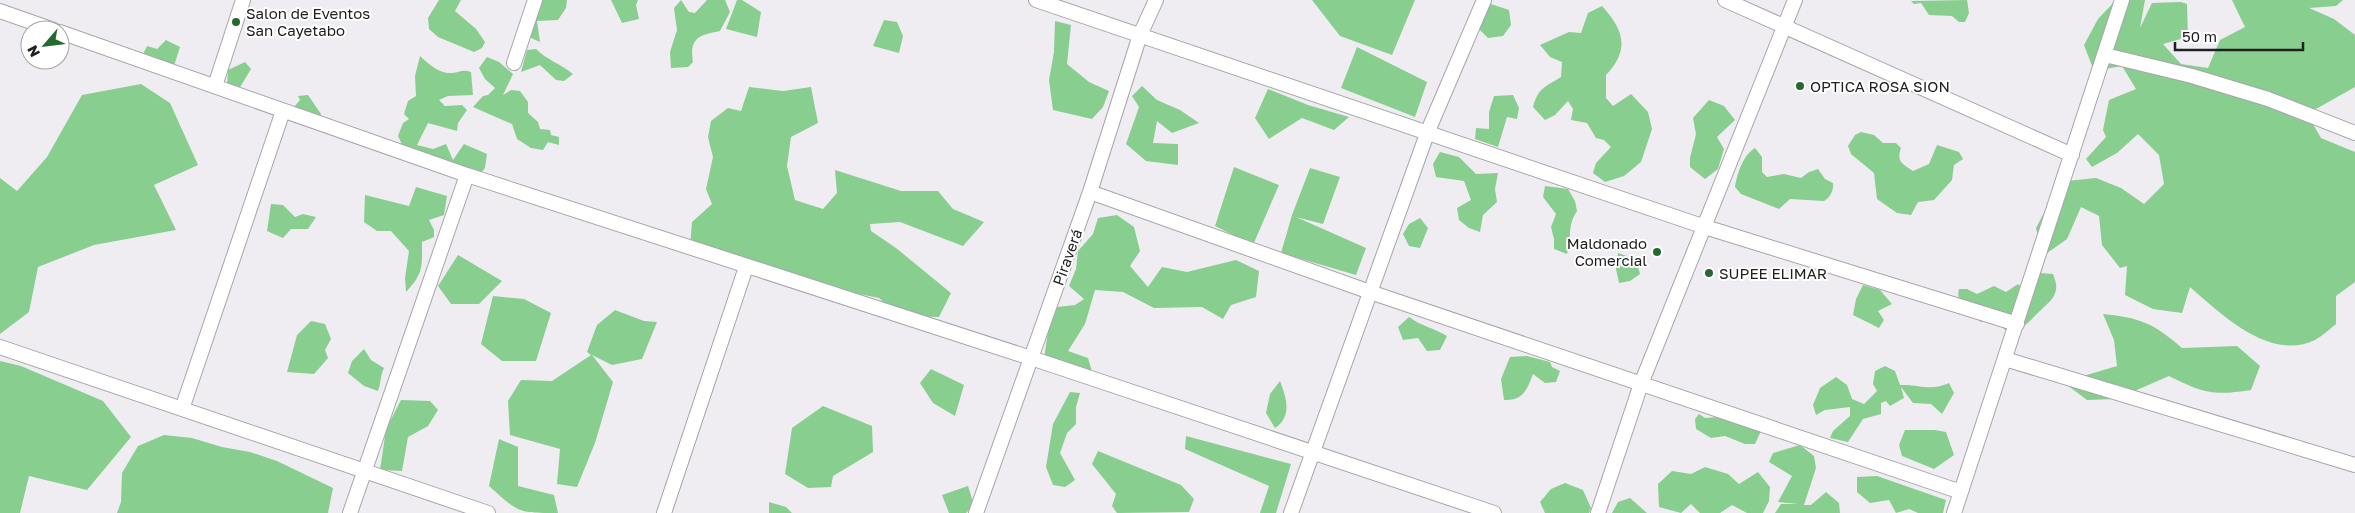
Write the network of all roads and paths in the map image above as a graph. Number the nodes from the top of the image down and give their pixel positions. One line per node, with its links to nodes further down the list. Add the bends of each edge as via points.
1 (243, 0): 16 (street)
2 (535, 0): 15 (street)
3 (1036, 0): 13 (street)
4 (1156, 0): 13 (street, Piraverá)
5 (1484, 0): 18 (street)
6 (1725, 0): 11 (street)
7 (1795, 0): 11 (street)
8 (2122, 0): 14 (street)
9 (0, 11): 10 (street)
10 (26, 20)
11 (1784, 26): 20 (street); 23 (street)
12 (70, 35): 16 (street)
13 (1140, 35): 18 (street); 22 (street, Piraverá)
14 (2104, 55): 19 (street, via 2192,76 2268,99); 20 (street)
15 (514, 63)
16 (215, 86): 17 (street)
17 (283, 111): 21 (street); 31 (street)
18 (1428, 131): 23 (street); 25 (street)
19 (2355, 133)
20 (2072, 155): 26 (street)
21 (466, 175): 24 (street); 34 (street)
22 (1090, 192): 25 (street); 28 (street, Piraverá)
23 (1705, 227): 26 (street); 30 (street)
24 (746, 267): 28 (street); 38 (street)
25 (1370, 292): 30 (street); 32 (street)
26 (2017, 324): 29 (street)
27 (0, 347): 31 (street)
28 (1031, 358): 32 (street); 39 (street, Piraverá)
29 (2005, 359): 33 (street); 35 (street)
30 (1641, 384): 35 (street); 42 (street)
31 (182, 409): 34 (street)
32 (1313, 452): 40 (street); 41 (street)
33 (2355, 465)
34 (366, 471): 36 (street); 37 (street)
35 (1962, 492): 43 (street)
36 (350, 513)
37 (488, 513)
38 (664, 513)
39 (976, 513)
40 (1291, 513)
41 (1494, 513)
42 (1598, 513)
43 (1954, 513)

